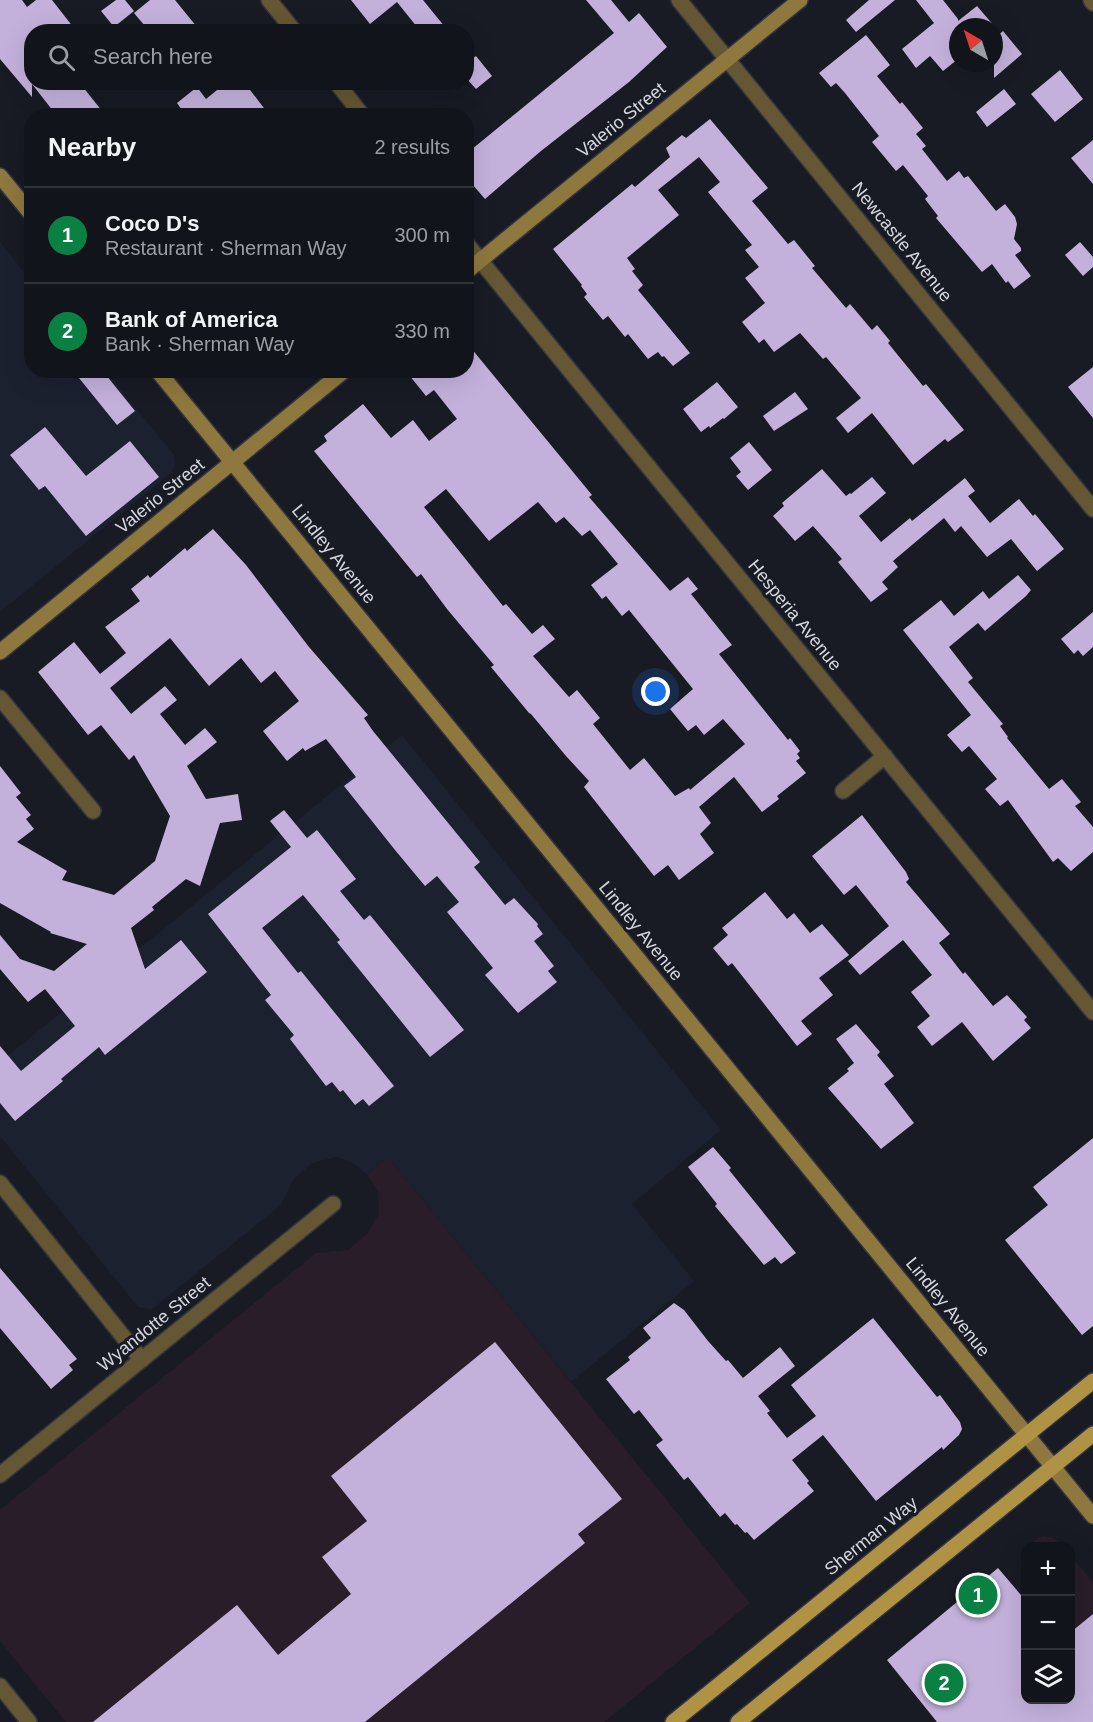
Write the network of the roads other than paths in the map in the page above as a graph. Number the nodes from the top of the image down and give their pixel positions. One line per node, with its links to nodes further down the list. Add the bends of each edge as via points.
1 (269, 0): 4 (street)
2 (679, 0): 5 (street, Newcastle Avenue)
3 (801, 0): 5 (main road, Valerio Street)
4 (288, 24)
5 (727, 59): 11 (main road, Valerio Street); 16 (street, Newcastle Avenue)
6 (342, 90): 7 (street)
7 (357, 108)
8 (0, 176): 9 (main road)
9 (24, 205)
10 (474, 253): 11 (street, Hesperia Avenue)
11 (480, 260): 12 (main road, Valerio Street); 19 (street, Hesperia Avenue)
12 (474, 265)
13 (164, 378): 15 (main road, Lindley Avenue)
14 (335, 378): 15 (main road, Valerio Street)
15 (233, 462): 17 (main road, Valerio Street); 28 (main road, Lindley Avenue)
16 (1093, 509)
17 (0, 652)
18 (0, 698): 21 (street)
19 (885, 756): 20 (street); 22 (street, Hesperia Avenue)
20 (843, 791)
21 (93, 811)
22 (1093, 1012)
23 (0, 1184): 25 (street)
24 (333, 1204): 25 (street, Wyandotte Street)
25 (142, 1359): 30 (street, Wyandotte Street)
26 (1093, 1381): 28 (main road, Sherman Way)
27 (1093, 1434): 29 (main road)
28 (1027, 1435): 29 (main road, Lindley Avenue); 34 (main road, Sherman Way)
29 (1052, 1467): 31 (main road, Lindley Avenue); 35 (main road)
30 (0, 1475)
31 (1093, 1516)
32 (0, 1686): 33 (street)
33 (29, 1722)
34 (673, 1722)
35 (738, 1722)

